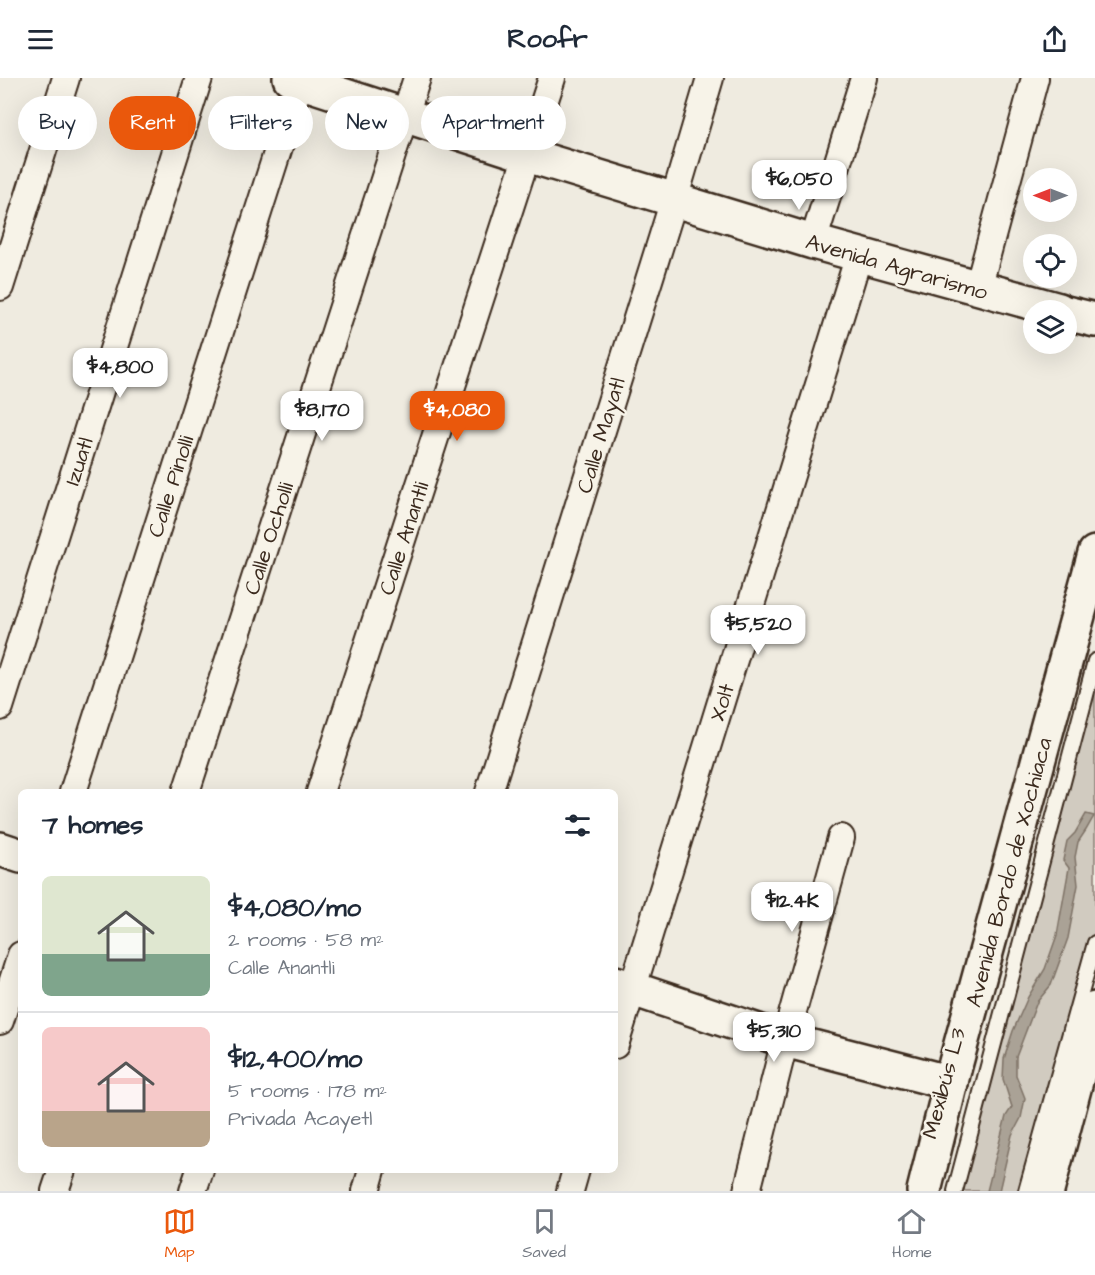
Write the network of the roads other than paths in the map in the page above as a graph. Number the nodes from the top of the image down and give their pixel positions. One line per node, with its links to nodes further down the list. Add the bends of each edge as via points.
1 (66, 78): 17 (street)
2 (199, 78): 25 (street, Izuatl)
3 (417, 78): 10 (street, Calle Ocholli)
4 (552, 78): 13 (street, Calle Anantli)
5 (710, 78): 14 (street, Calle Mayatl)
6 (864, 78): 15 (street)
7 (1035, 78): 18 (street)
8 (297, 79): 9 (main road, Avenida Agrarismo); 26 (street, Calle Pinolli)
9 (347, 96)
10 (409, 103)
11 (409, 117): 13 (main road, Avenida Agrarismo)
12 (394, 150): 27 (street, Calle Ocholli)
13 (527, 155): 14 (main road, Avenida Agrarismo); 28 (street, Calle Anantli)
14 (674, 200): 15 (main road, Avenida Agrarismo); 29 (street, Calle Mayatl)
15 (813, 242): 16 (main road, Avenida Agrarismo)
16 (859, 255): 18 (main road, Avenida Agrarismo); 36 (street, Xolt)
17 (0, 287)
18 (978, 288): 19 (main road, Avenida Agrarismo)
19 (1023, 300)
20 (1077, 316): 21 (main road)
21 (1095, 320)
22 (1095, 553): 41 (main road, Avenida Bordo de Xochiaca)
23 (1095, 603): 32 (lane)
24 (1095, 661): 53 (lane)
25 (0, 707)
26 (74, 789)
27 (187, 789)
28 (321, 789)
29 (490, 789)
30 (841, 838): 40 (street)
31 (0, 849): 33 (main road)
32 (1027, 853)
33 (18, 855)
34 (1095, 943): 54 (lane)
35 (18, 964): 38 (street)
36 (624, 986): 39 (street, Xolt); 40 (main road)
37 (1095, 1009): 55 (main road)
38 (0, 1021)
39 (618, 1025)
40 (785, 1040): 41 (main road); 50 (street)
41 (958, 1082): 51 (main road, Avenida Bordo de Xochiaca); 52 (lane, Mexibús L3)
42 (61, 1173): 46 (street)
43 (199, 1173): 47 (street)
44 (371, 1173): 48 (street)
45 (575, 1173): 49 (street)
46 (55, 1191)
47 (193, 1191)
48 (366, 1191)
49 (570, 1191)
50 (747, 1191)
51 (924, 1191)
52 (937, 1191)
53 (955, 1191)
54 (1026, 1191)
55 (1047, 1191)

